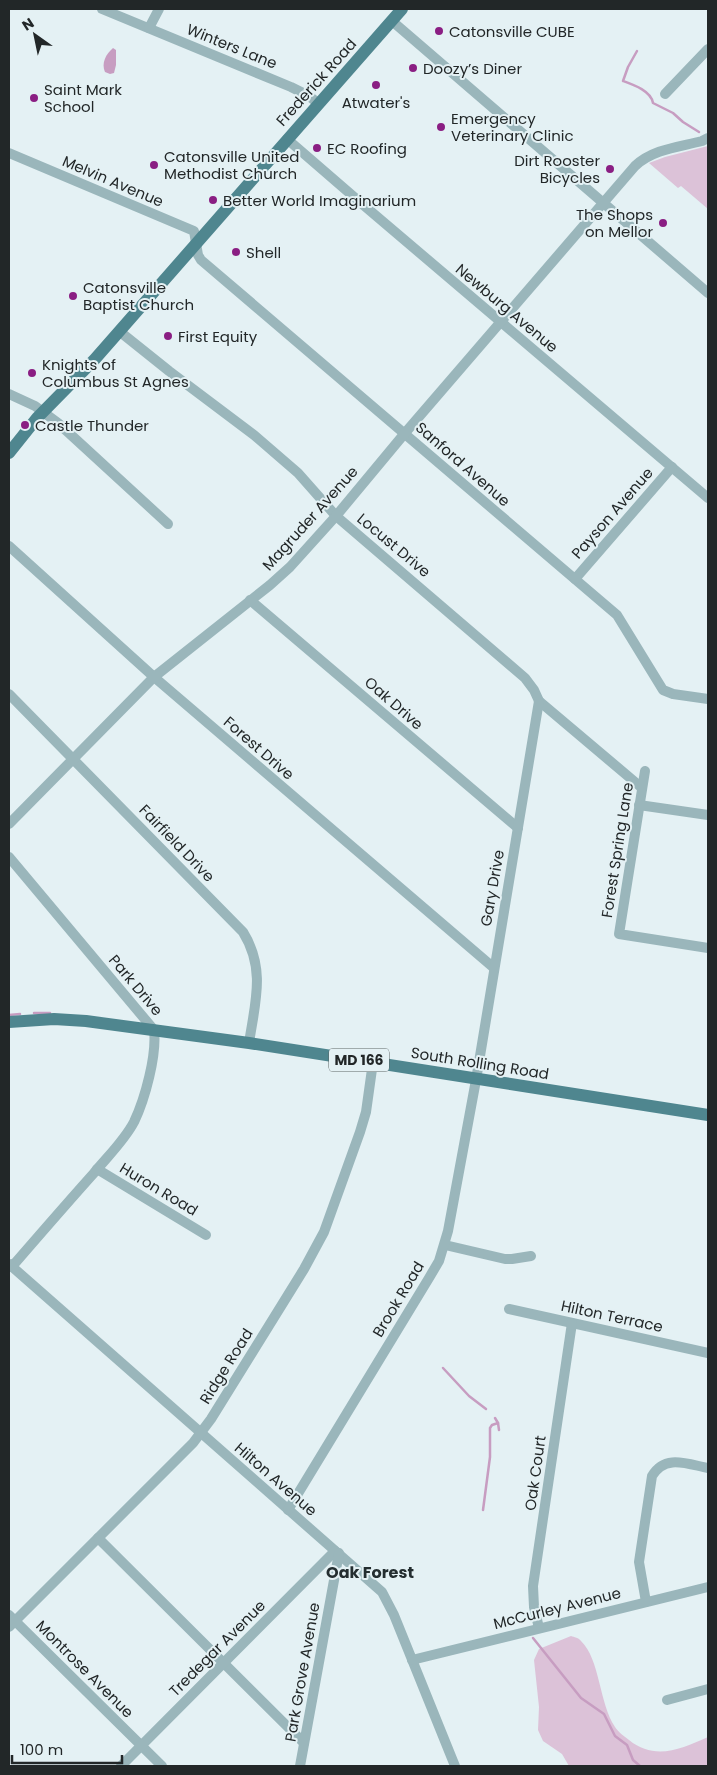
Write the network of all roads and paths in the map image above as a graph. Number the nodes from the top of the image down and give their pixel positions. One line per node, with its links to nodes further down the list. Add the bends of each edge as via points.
1 (102, 9): 4 (street, Winters Lane)
2 (159, 9): 4 (street)
3 (395, 13): 7 (main road, Frederick Road); 11 (street)
4 (150, 28): 7 (street, Winters Lane, via 291,86)
5 (708, 49): 6 (street)
6 (665, 94)
7 (319, 104): 9 (main road, Frederick Road)
8 (708, 138): 11 (street, Magruder Avenue, via 647,156)
9 (287, 139): 12 (main road, Frederick Road); 14 (street, Newburg Avenue)
10 (9, 153): 12 (street, Melvin Avenue, via 194,231)
11 (604, 203): 13 (street); 14 (street, Magruder Avenue)
12 (196, 243): 15 (main road, Frederick Road); 18 (street, Sanford Avenue, via 201,260)
13 (708, 293)
14 (500, 322): 18 (street, Magruder Avenue); 20 (street, Newburg Avenue)
15 (119, 331): 17 (main road, Frederick Road); 22 (street, Locust Drive, via 254,435 298,473)
16 (9, 394): 17 (street)
17 (46, 413): 19 (main road, Frederick Road); 23 (street)
18 (405, 433): 22 (street, Magruder Avenue); 25 (street, Sanford Avenue)
19 (9, 455)
20 (672, 467): 21 (street, Newburg Avenue); 25 (street, Payson Avenue)
21 (708, 498)
22 (336, 516): 26 (street, Magruder Avenue, via 290,566); 30 (street, Locust Drive, via 525,678)
23 (168, 524)
24 (9, 546): 27 (street, Forest Drive)
25 (575, 579): 29 (street, Sanford Avenue, via 617,615 663,690)
26 (250, 600): 27 (street, Magruder Avenue); 37 (street, Oak Drive)
27 (154, 677): 31 (street, Magruder Avenue); 40 (street, Forest Drive)
28 (9, 694): 31 (street, Fairfield Drive)
29 (708, 699)
30 (539, 700): 33 (street, Locust Drive); 37 (street, Gary Drive)
31 (74, 759): 36 (street, Magruder Avenue); 43 (street, Fairfield Drive, via 234,922 250,944 258,971 258,985)
32 (645, 771): 33 (street, Forest Spring Lane)
33 (642, 788): 34 (street, Forest Spring Lane)
34 (640, 805): 35 (street); 39 (street, Forest Spring Lane, via 619,934)
35 (708, 816)
36 (9, 824)
37 (518, 828): 40 (street, Gary Drive)
38 (9, 857): 42 (street, Park Drive)
39 (708, 948)
40 (494, 968): 45 (street, Gary Drive)
41 (9, 1022): 42 (main road, South Rolling Road / MD 166, via 69,1019)
42 (154, 1030): 43 (main road, South Rolling Road / MD 166); 47 (street, Park Drive, via 149,1080 137,1114 124,1138)
43 (249, 1043): 44 (main road, South Rolling Road / MD 166)
44 (373, 1062): 45 (main road, South Rolling Road / MD 166); 55 (street, Ridge Road, via 366,1112 324,1232)
45 (476, 1080): 46 (main road, South Rolling Road / MD 166); 49 (street, Brook Road)
46 (708, 1115)
47 (97, 1169): 48 (street, Huron Road); 51 (street, Park Drive)
48 (206, 1235)
49 (445, 1245): 50 (street, via 504,1259); 57 (street, Brook Road, via 429,1278)
50 (531, 1256)
51 (9, 1266): 55 (street, Hilton Avenue)
52 (509, 1309): 53 (street, Hilton Terrace)
53 (572, 1323): 54 (street, Hilton Terrace); 63 (street, Oak Court, via 533,1586)
54 (708, 1353)
55 (201, 1434): 57 (street, Hilton Avenue); 58 (street, Ridge Road)
56 (708, 1468): 61 (street, via 674,1461 660,1466 652,1476 639,1562)
57 (288, 1510): 59 (street, Hilton Avenue)
58 (98, 1538): 62 (street, Ridge Road); 65 (street)
59 (337, 1552): 64 (street, Hilton Avenue, via 382,1592); 65 (street, Tredegar Avenue); 68 (street, Park Grove Avenue)
60 (708, 1586): 61 (street, McCurley Avenue)
61 (646, 1602): 63 (street, McCurley Avenue)
62 (11, 1621): 69 (street, Montrose Avenue)
63 (539, 1628): 64 (street, McCurley Avenue)
64 (412, 1660): 73 (street, Hilton Avenue)
65 (224, 1663): 68 (street); 69 (street, Tredegar Avenue)
66 (708, 1690): 67 (street)
67 (667, 1700)
68 (304, 1743): 72 (street, Park Grove Avenue)
69 (141, 1746): 70 (street, Tredegar Avenue); 71 (street, Montrose Avenue)
70 (121, 1766)
71 (162, 1766)
72 (300, 1766)
73 (455, 1766)

